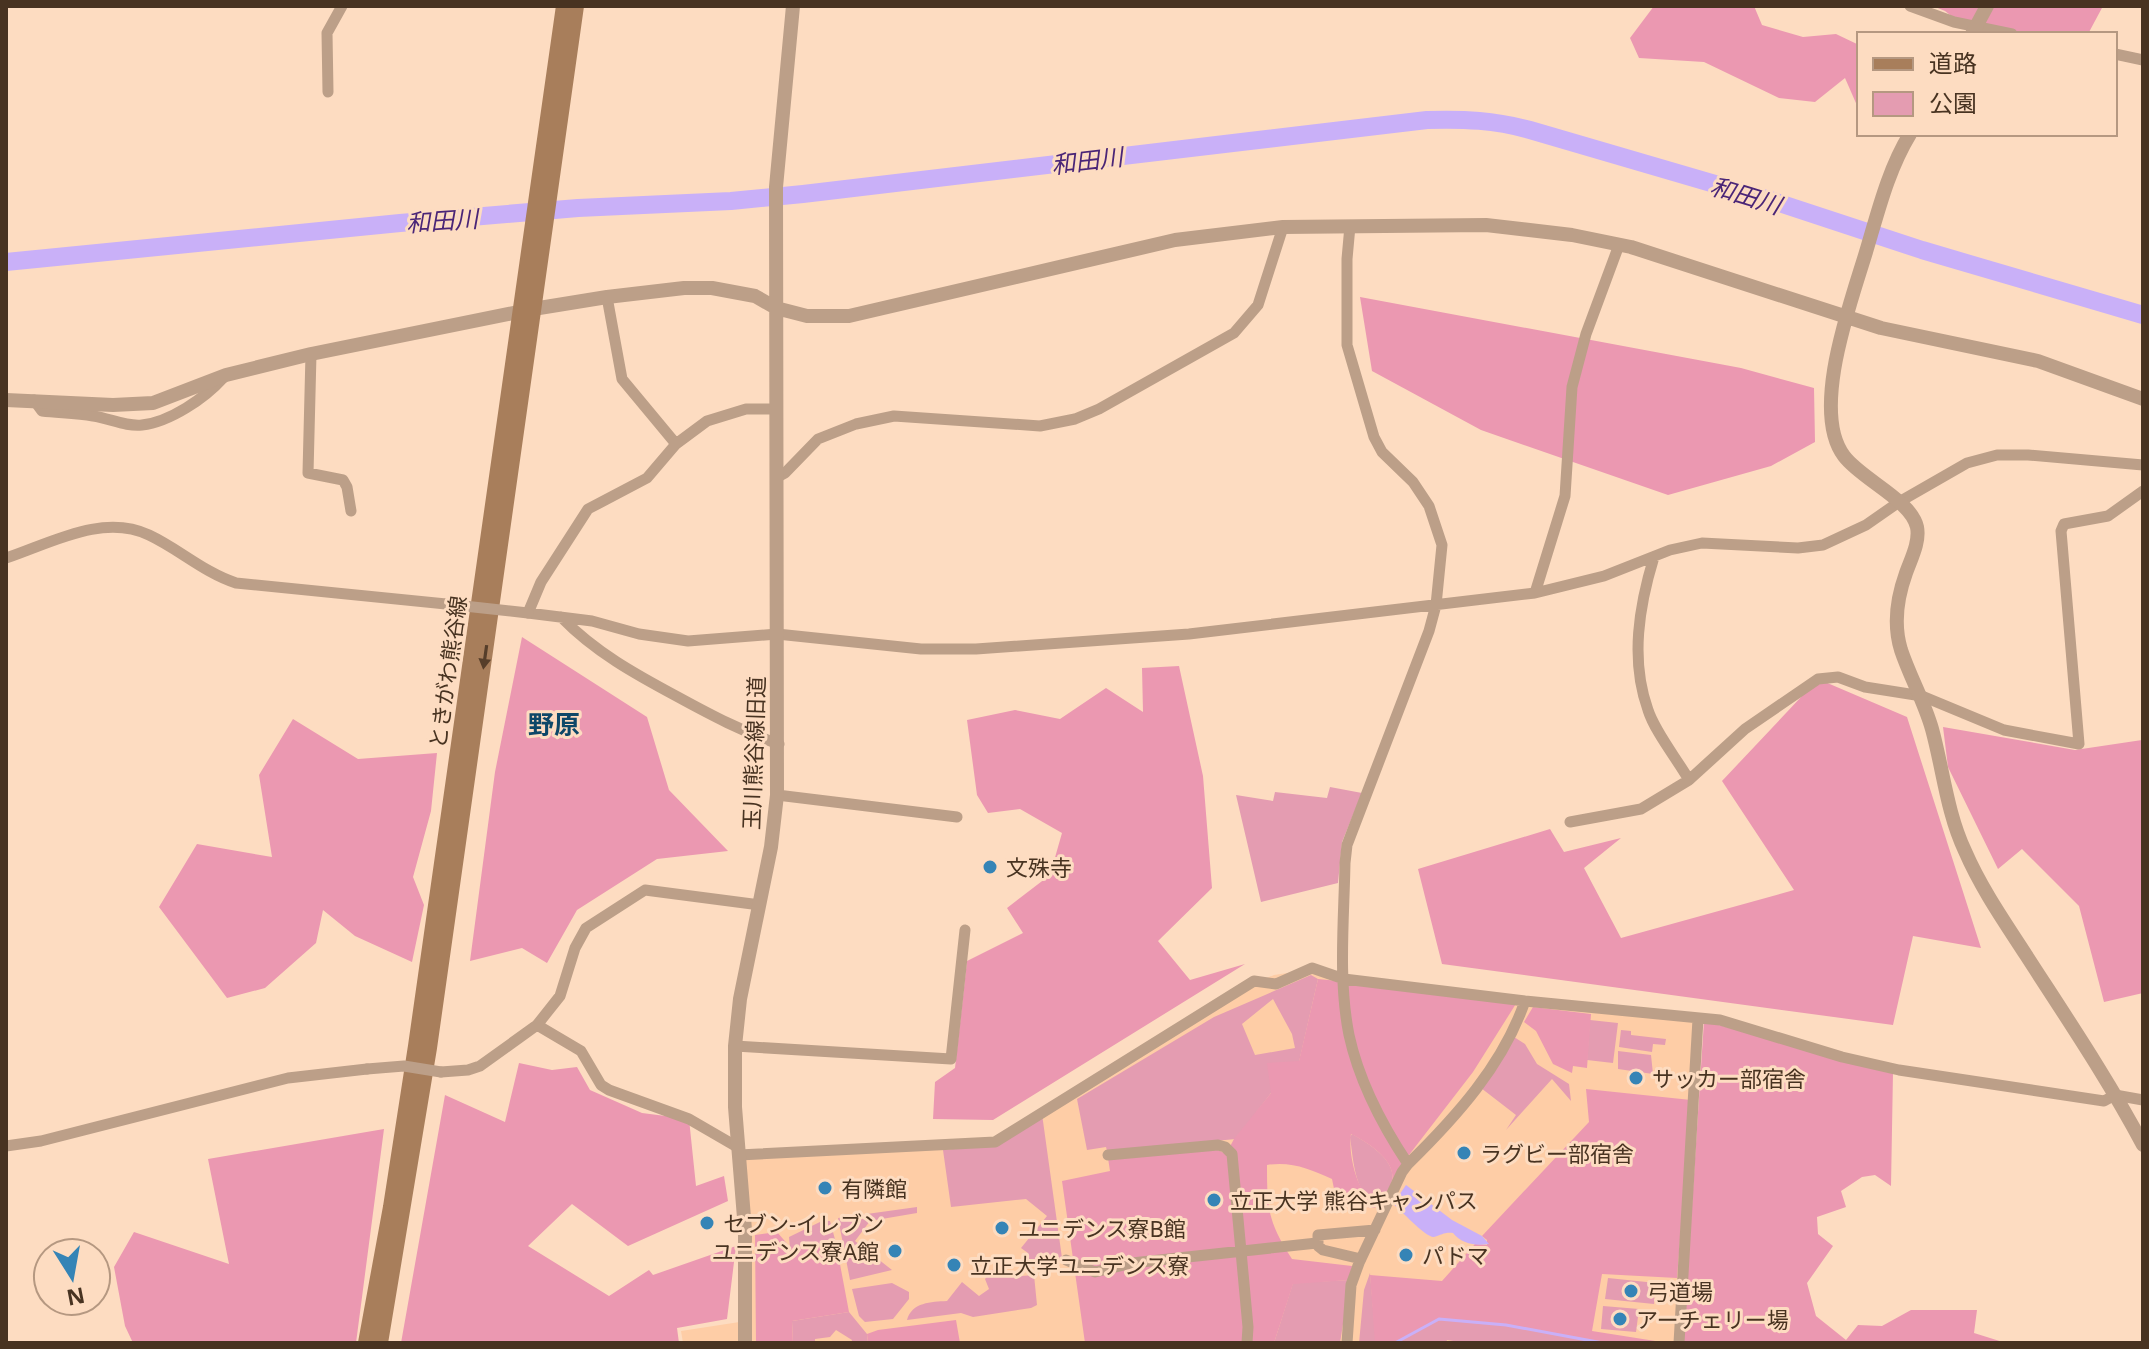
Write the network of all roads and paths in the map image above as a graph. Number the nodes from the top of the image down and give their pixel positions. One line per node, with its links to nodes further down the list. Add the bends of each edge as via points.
1 (342, 6): 10 (street, via 327,33)
2 (564, 6): 12 (main road, ときがわ熊谷線)
3 (576, 6): 12 (main road, ときがわ熊谷線)
4 (793, 6): 17 (street, 玉川熊谷線旧道, via 776,187)
5 (1910, 6): 7 (street)
6 (1987, 6): 7 (street)
7 (1974, 30)
8 (2117, 54): 9 (street)
9 (2143, 60)
10 (328, 92)
11 (1909, 136): 19 (street, via 1890,173)
12 (546, 176): 18 (main road, ときがわ熊谷線)
13 (1350, 226): 14 (street); 15 (street, via 1486,225); 35 (street, via 1347,345 1374,437 1413,482 1438,532 1442,545)
14 (1283, 227): 17 (street, via 1175,240 849,316 807,316); 28 (street, via 1258,305 1234,333 1099,409 1040,426 881,418 818,439)
15 (1619, 245): 19 (street); 34 (street, via 1572,387 1565,496)
16 (607, 297): 17 (street, via 712,288 755,296); 18 (street); 26 (street, via 622,379)
17 (776, 308): 25 (street, 玉川熊谷線旧道)
18 (527, 311): 20 (street); 64 (main road, ときがわ熊谷線); 65 (main road, ときがわ熊谷線, one-way to 65, via 429,1048)
19 (1847, 316): 22 (street, via 1926,339 2038,361); 30 (street, via 1832,389 1835,438 1844,456)
20 (311, 354): 21 (street); 31 (street, via 308,473 343,480)
21 (226, 375): 24 (street, via 153,403); 24 (street, via 175,413 140,426 42,411)
22 (2143, 399)
23 (6, 400): 24 (street)
24 (34, 400)
25 (776, 409): 26 (street, via 746,409 707,421); 28 (street, 玉川熊谷線旧道)
26 (676, 444): 36 (street, via 647,478 588,509 541,582)
27 (2143, 465): 30 (street, via 1997,455 1967,463)
28 (776, 478): 38 (street, 玉川熊谷線旧道)
29 (2143, 491): 39 (street, via 2108,516 2064,524 2061,531 2079,744 2004,730)
30 (1899, 502): 32 (street, via 1823,545 1702,543); 39 (street, via 1915,521 1918,539 1899,598 1897,630)
31 (351, 511)
32 (1654, 557): 34 (street); 41 (street, via 1639,621 1639,668 1648,712)
33 (6, 558): 36 (street, bridge, via 115,525 150,535 214,576 236,583)
34 (1535, 593): 35 (street)
35 (1436, 605): 38 (street, via 1189,634 976,649 921,649); 47 (street, via 1347,845)
36 (528, 613): 37 (street)
37 (560, 617): 38 (street, via 688,641); 40 (street, via 624,668 722,721)
38 (777, 634): 40 (street, 玉川熊谷線旧道)
39 (1922, 696): 41 (street, via 1838,677 1818,679 1745,729); 52 (street, via 1964,850 1998,913)
40 (779, 744): 42 (street, 玉川熊谷線旧道)
41 (1689, 780): 44 (street, via 1641,809)
42 (777, 795): 43 (street); 45 (street, 玉川熊谷線旧道)
43 (957, 817)
44 (1570, 822)
45 (760, 905): 50 (street, via 645,890 586,928 560,996); 51 (street, 玉川熊谷線旧道)
46 (965, 930): 51 (street, via 951,1059)
47 (1344, 979): 48 (street); 56 (street, via 1312,968 1276,984 1254,981 995,1142); 58 (street, via 1349,1035 1359,1069 1387,1133)
48 (1525, 1001): 49 (street); 58 (street, via 1516,1029 1462,1108)
49 (1698, 1019): 52 (street, via 1720,1020 1899,1070 2104,1101); 69 (street)
50 (537, 1025): 55 (street, bridge, via 468,1070 404,1066 288,1078); 56 (street, via 581,1051 601,1085 689,1119)
51 (735, 1046): 56 (street, 玉川熊谷線旧道)
52 (2115, 1095): 53 (street); 54 (street)
53 (2143, 1100)
54 (2143, 1145)
55 (6, 1146)
56 (739, 1152): 66 (street, 玉川熊谷線旧道)
57 (1108, 1155): 61 (street, via 1225,1147 1235,1169)
58 (1408, 1164): 59 (street)
59 (1375, 1230): 60 (street, via 1322,1233); 62 (street)
60 (1317, 1243): 61 (street); 62 (street, via 1323,1250)
61 (1241, 1250): 63 (street, via 1095,1272); 67 (street)
62 (1361, 1259): 68 (street, via 1351,1285)
63 (1066, 1260)
64 (366, 1343)
65 (380, 1343)
66 (745, 1343)
67 (1247, 1343)
68 (1347, 1343)
69 (1679, 1343)

